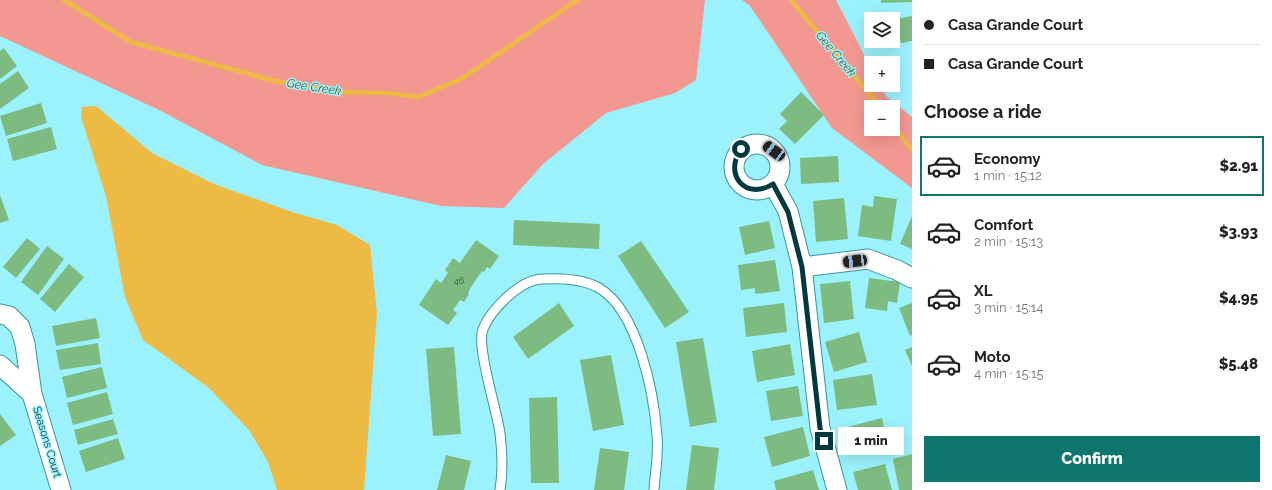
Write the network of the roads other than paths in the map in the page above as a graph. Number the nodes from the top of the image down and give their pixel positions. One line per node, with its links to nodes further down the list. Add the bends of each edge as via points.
1 (773, 184): 2 (street, via 788,212)
2 (802, 267): 3 (street, via 868,259); 10 (street, via 820,428)
3 (912, 278)
4 (0, 314): 6 (street, Seasons Court, via 9,316 20,327)
5 (0, 365): 6 (street, Seasons Court)
6 (32, 394): 7 (street, Seasons Court)
7 (61, 490)
8 (500, 490): 9 (lane, via 500,432 482,349 482,330 492,313 510,295 526,283 541,279 577,281 599,287 614,299 627,318 638,341 648,379 657,437)
9 (654, 490)
10 (837, 490)

